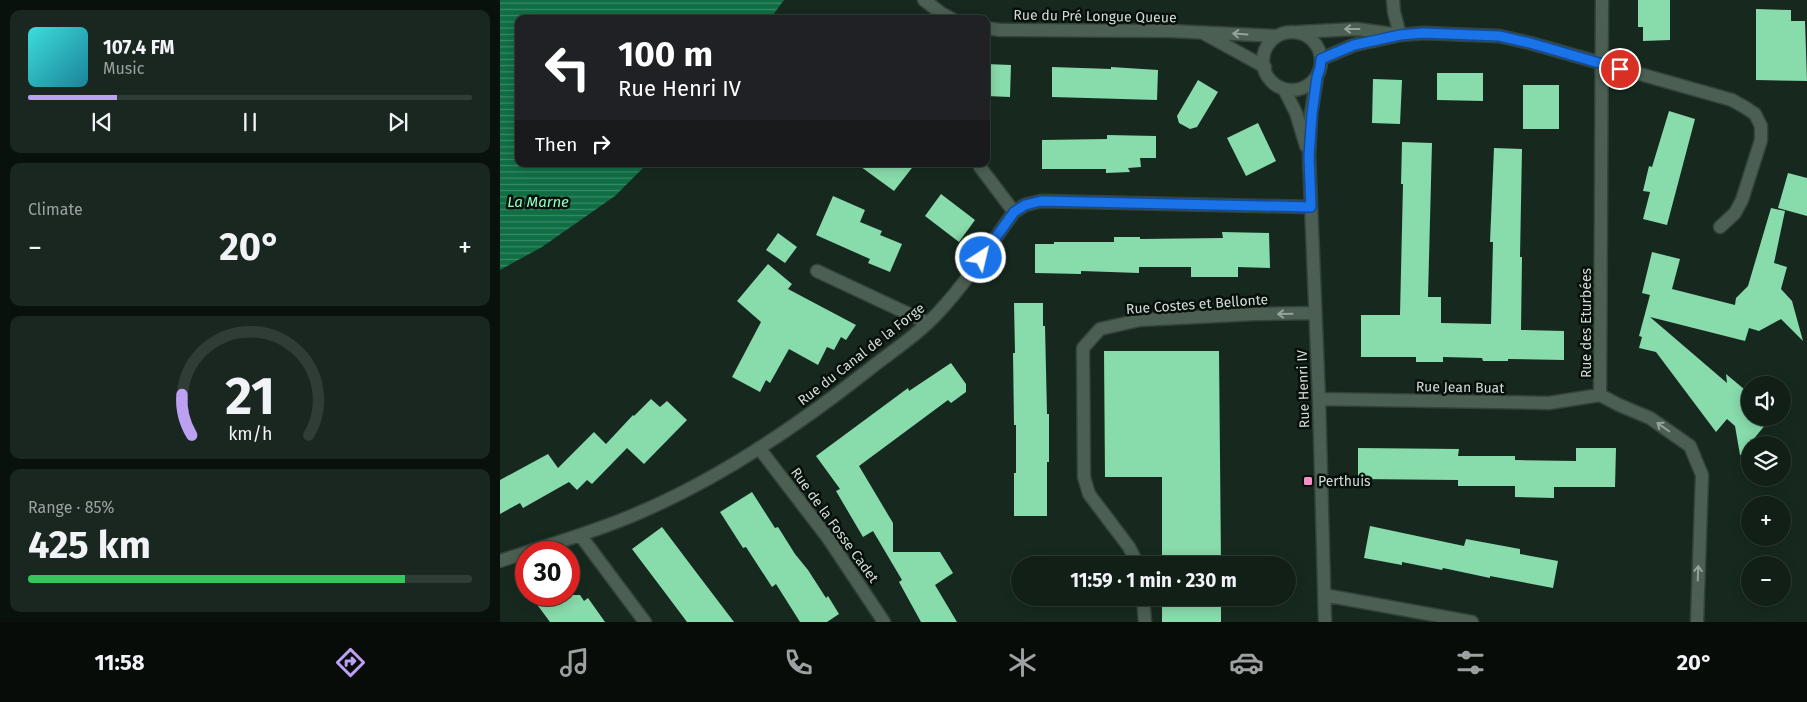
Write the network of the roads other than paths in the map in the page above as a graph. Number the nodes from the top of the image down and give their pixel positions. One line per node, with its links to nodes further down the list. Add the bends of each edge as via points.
1 (924, 0): 4 (street)
2 (1393, 0): 8 (street)
3 (1602, 0): 11 (street, Rue des Eturbées)
4 (945, 15)
5 (990, 28): 7 (street, Rue du Pré Longue Queue)
6 (1292, 32): 8 (street, one-way to 6, via 1357,29); 9 (street); 10 (street, via 1312,40)
7 (1203, 33): 9 (street, Rue du Pré Longue Queue, one-way to 7); 12 (street, Rue du Pré Longue Queue)
8 (1400, 35): 10 (street, via 1354,45); 11 (street, via 1499,36)
9 (1278, 36): 12 (street, via 1265,53)
10 (1321, 59): 13 (street)
11 (1602, 63): 19 (street, via 1732,100 1755,114 1761,126 1762,140 1742,200 1735,213); 23 (street, Rue des Eturbées)
12 (1265, 67): 14 (street, via 1272,82)
13 (1317, 77): 14 (street, via 1302,89); 15 (street, Rue Henri IV)
14 (1284, 89): 15 (street, Rue Henri IV, via 1296,113)
15 (1309, 156): 17 (street, Rue Henri IV)
16 (980, 167): 18 (street)
17 (1311, 207): 18 (street, via 1041,201); 21 (street, Rue Henri IV)
18 (1014, 212): 22 (street, Rue du Canal de la Forge, via 960,288)
19 (1720, 227)
20 (817, 271): 22 (street)
21 (1315, 313): 24 (street, Rue Henri IV); 27 (street, Rue Costes et Bellonte, one-way to 27, via 1140,320 1100,329 1083,348 1084,477 1089,494)
22 (928, 323): 25 (street, Rue du Canal de la Forge, via 822,407)
23 (1600, 395): 24 (street, Rue Jean Buat, via 1549,403); 36 (street, Rue des Eturbées, one-way to 23, via 1702,475 1690,446 1650,418)
24 (1319, 399): 29 (street, Rue Henri IV)
25 (759, 448): 26 (street, Rue du Canal de la Forge, via 681,493); 32 (street, Rue de la Fosse Cadet, via 828,538)
26 (580, 535): 28 (street, Rue du Canal de la Forge); 31 (street)
27 (1133, 556)
28 (500, 561)
29 (1324, 595): 34 (street, Rue Henri IV); 35 (street)
30 (1144, 606): 33 (street)
31 (645, 622)
32 (884, 622)
33 (1145, 622)
34 (1325, 622)
35 (1472, 622)
36 (1697, 622)

